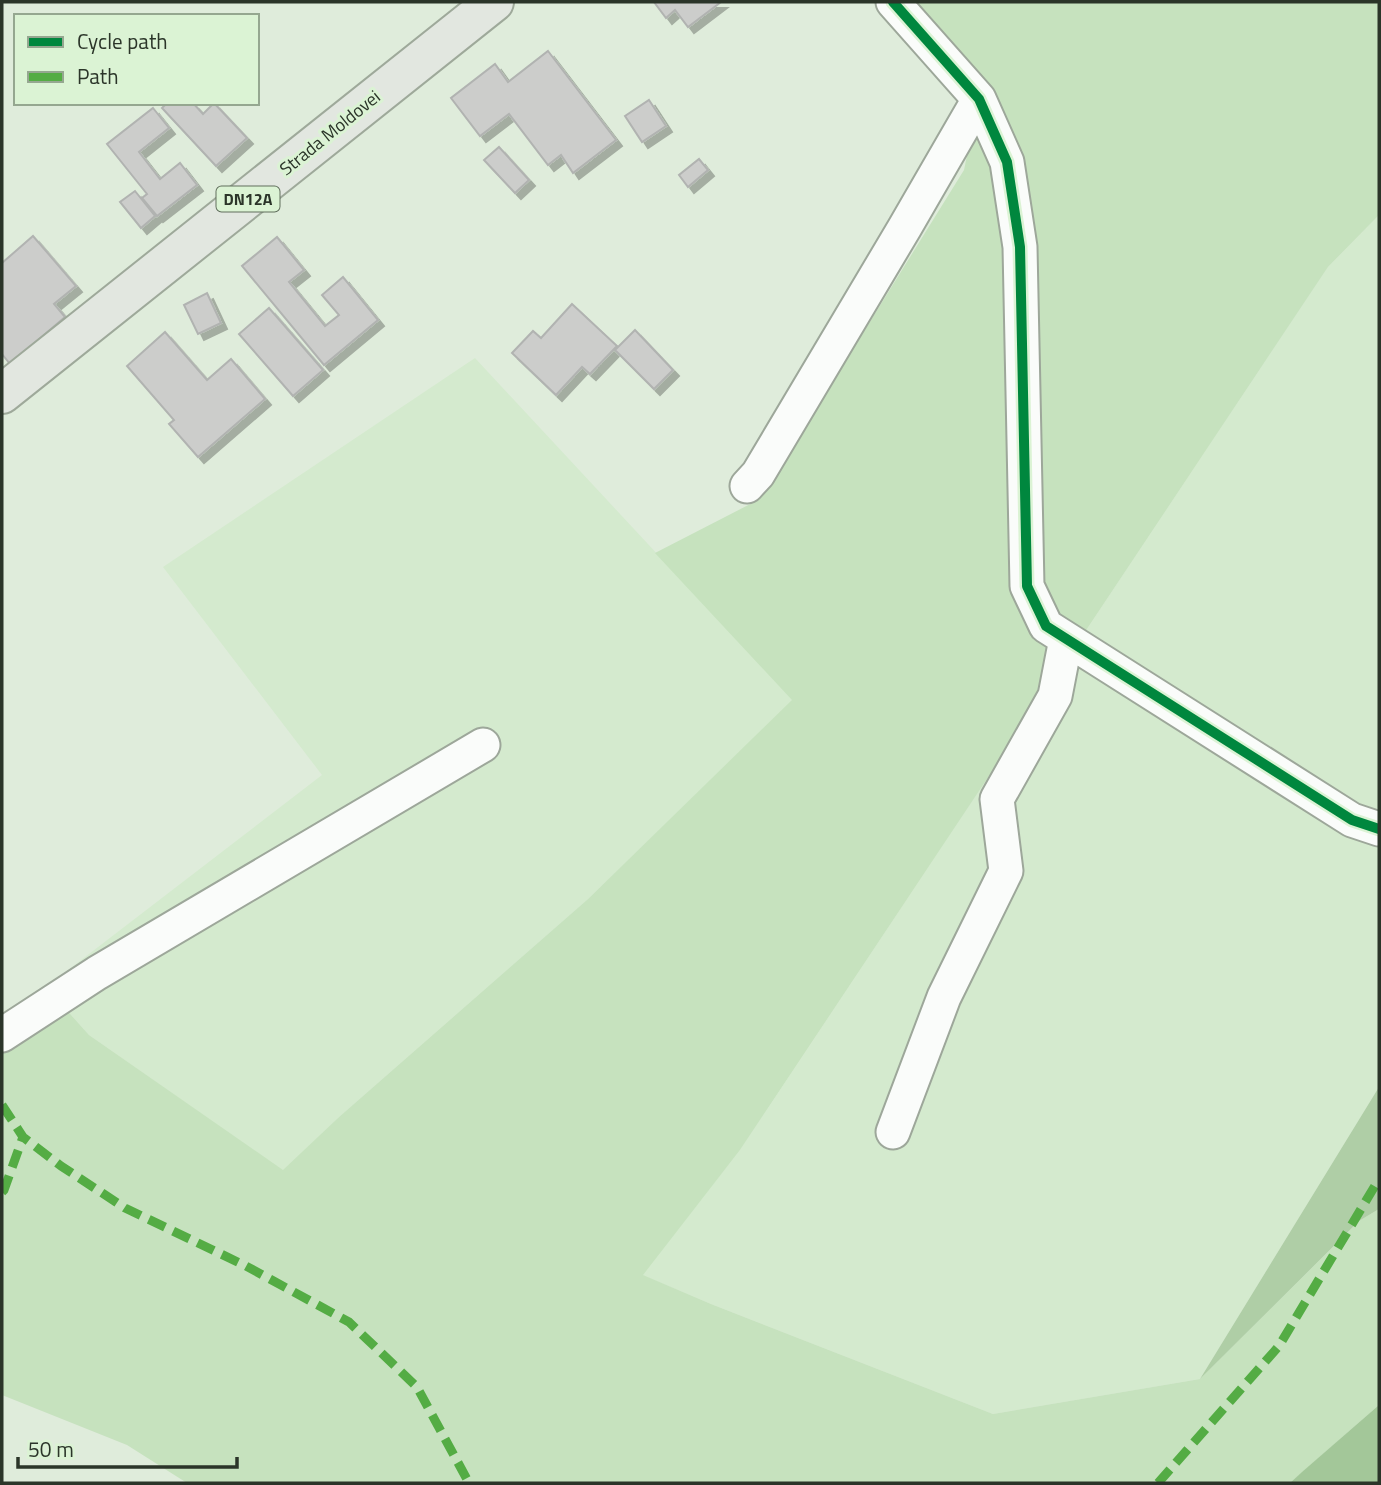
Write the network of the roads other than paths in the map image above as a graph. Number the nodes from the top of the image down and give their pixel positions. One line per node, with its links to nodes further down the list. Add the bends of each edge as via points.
1 (494, 2): 4 (main road, Strada Moldovei / DN12A)
2 (893, 2): 3 (street)
3 (979, 99): 5 (street); 6 (street, via 1007,162 1020,247 1027,586 1046,626)
4 (2, 394)
5 (747, 486)
6 (1066, 639): 8 (street, via 1352,820); 10 (street, via 1055,696 997,799 1006,871 944,997)
7 (483, 745): 9 (street, via 97,973)
8 (1379, 829)
9 (2, 1035)
10 (893, 1132)

